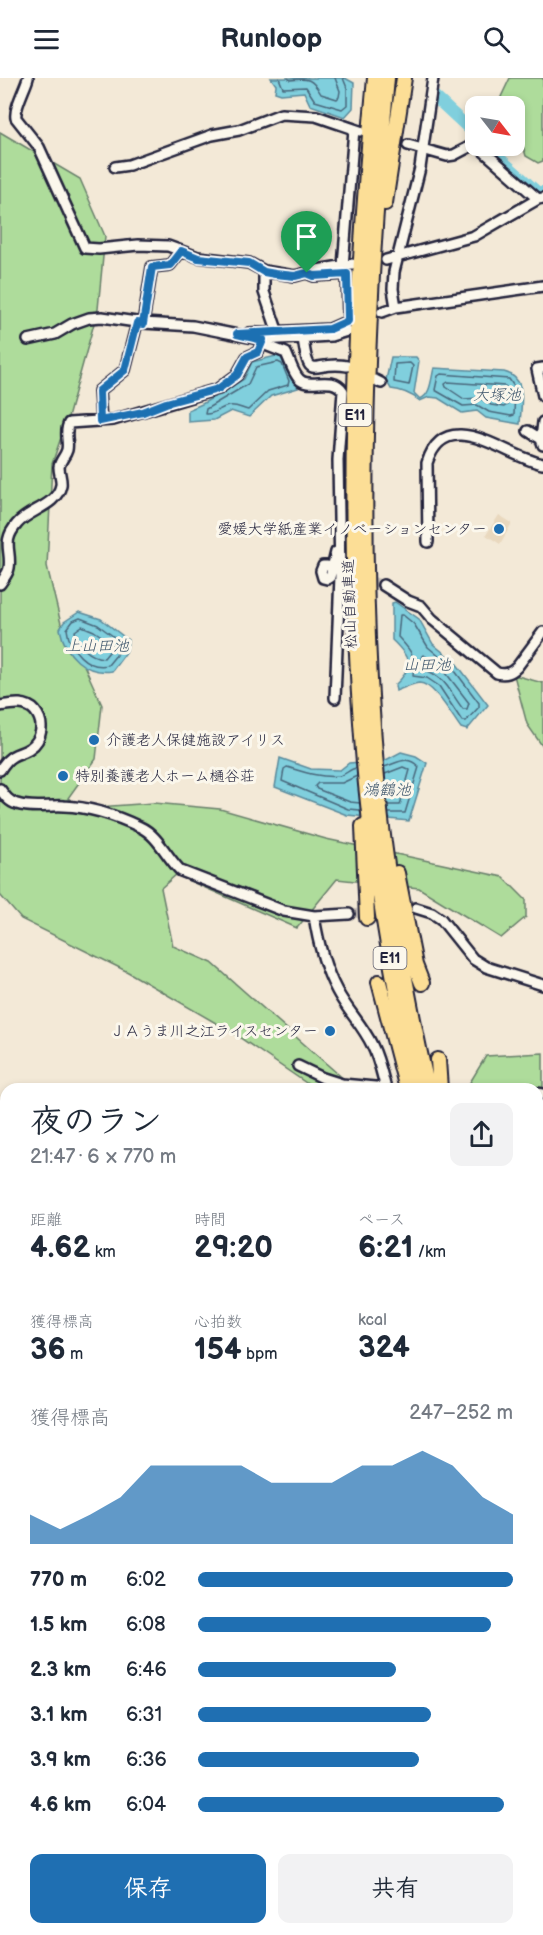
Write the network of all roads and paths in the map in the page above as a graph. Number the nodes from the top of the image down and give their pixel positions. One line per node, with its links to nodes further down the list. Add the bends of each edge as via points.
1 (28, 78): 10 (street, via 15,118 39,147 82,244 88,249 138,244)
2 (375, 78): 42 (highway, 松山自動車道 / E11, via 362,258 353,478 354,590)
3 (387, 78): 28 (highway, 松山自動車道 / E11)
4 (404, 78): 28 (highway, via 385,202)
5 (433, 78): 7 (street)
6 (408, 145): 7 (street)
7 (423, 148): 9 (street, via 447,156 473,145 480,148); 11 (street)
8 (115, 167): 14 (street, via 281,114 316,116 357,130 347,265)
9 (541, 199): 11 (street, via 474,236)
10 (181, 251): 13 (street, via 198,258 249,263); 18 (street, via 170,265 152,267)
11 (396, 257): 12 (street); 16 (street)
12 (386, 260)
13 (264, 272): 14 (street, via 295,276); 20 (street, via 264,292)
14 (307, 273): 20 (street, via 347,274 348,321 330,329)
15 (543, 286): 16 (street)
16 (396, 307): 17 (street)
17 (382, 312)
18 (140, 323): 21 (street); 23 (street, via 89,318 55,334); 29 (street, via 125,370 99,391)
19 (347, 331): 22 (street)
20 (278, 333): 21 (street)
21 (237, 334): 24 (street)
22 (303, 338): 24 (street); 25 (street, via 309,366)
23 (28, 339)
24 (263, 340): 29 (street, via 258,352 247,357 237,375 218,389); 34 (street, via 286,353 298,379 332,383 342,391 338,460)
25 (347, 366)
26 (543, 368): 27 (street, via 537,369)
27 (543, 396)
28 (366, 406): 42 (highway, 松山自動車道 / E11)
29 (100, 421): 37 (street, via 69,423 67,450 59,468 61,486 45,506 15,526 9,538 8,571)
30 (543, 422): 32 (street)
31 (528, 431): 32 (street)
32 (542, 442)
33 (543, 464): 35 (street, via 463,434 437,443 427,463)
34 (340, 538): 36 (street, via 327,579 322,578 321,571 322,566); 40 (street)
35 (428, 542)
36 (327, 566)
37 (0, 584)
38 (383, 585): 39 (street, via 421,606 503,675 517,668)
39 (543, 632)
40 (335, 698)
41 (0, 706): 43 (street, via 28,705 40,718 41,729 34,745 13,756)
42 (369, 751): 45 (highway); 45 (highway)
43 (0, 770)
44 (0, 789): 48 (street, via 18,805 91,810 143,828 182,871 284,911)
45 (376, 826): 49 (highway); 51 (highway); 58 (highway, E11, via 384,922); 59 (highway, E11)
46 (416, 908): 52 (street, via 441,919 473,959 486,967)
47 (349, 914): 48 (street)
48 (314, 916): 56 (street, via 325,964 337,991 371,1044)
49 (367, 918)
50 (379, 982): 57 (highway)
51 (422, 983)
52 (543, 985)
53 (438, 1060): 60 (highway)
54 (298, 1066): 55 (street)
55 (339, 1083)
56 (385, 1083)
57 (405, 1083)
58 (415, 1083)
59 (427, 1083)
60 (440, 1083)

